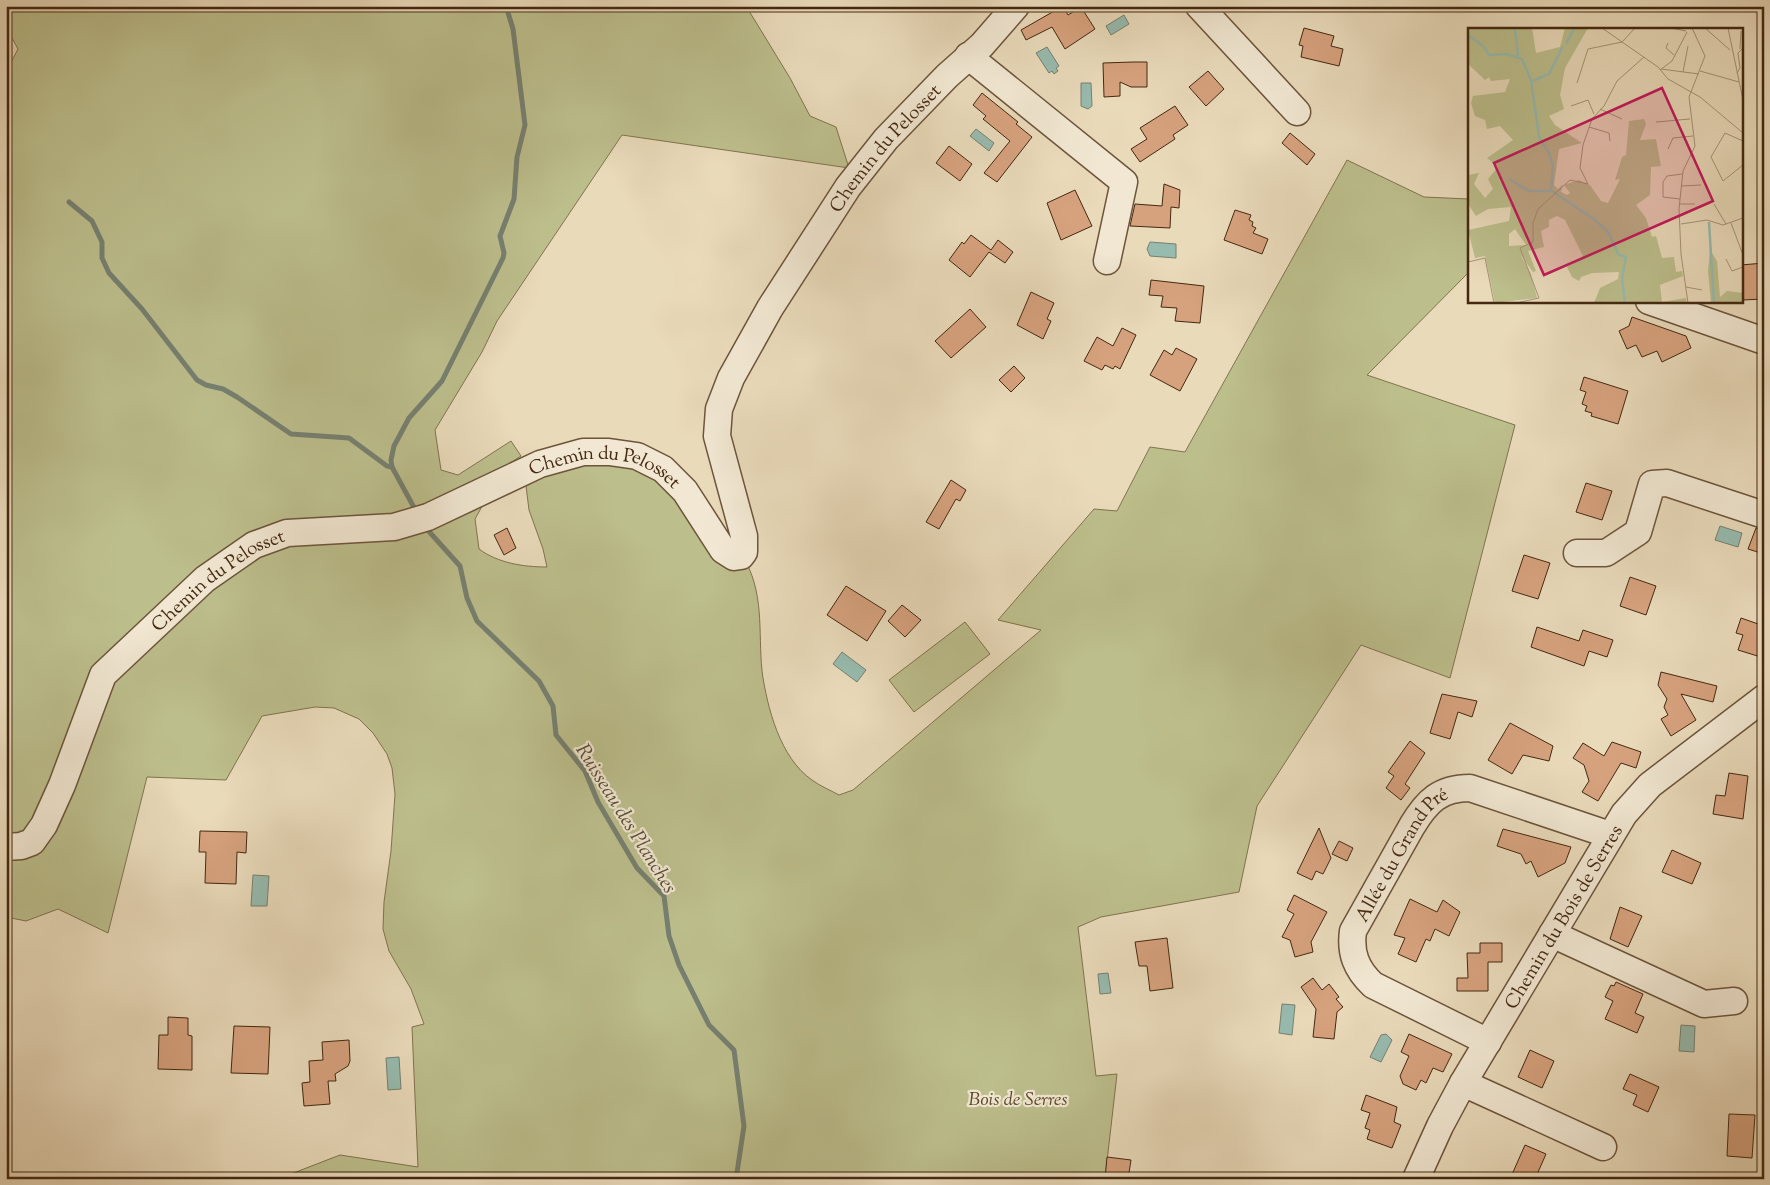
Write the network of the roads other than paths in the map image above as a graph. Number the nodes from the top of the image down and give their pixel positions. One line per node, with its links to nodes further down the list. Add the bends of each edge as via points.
1 (1016, 6): 3 (street, Chemin du Pelosset)
2 (1199, 6): 4 (street)
3 (968, 56): 5 (street, via 1124,182); 12 (street, Chemin du Pelosset, via 886,139 848,187 770,308 728,386 719,409 717,436 744,536 742,555 734,557 723,550 689,497 663,469 625,453 583,452 524,470 422,519 378,529 287,533 254,545 205,579 102,675 62,785 40,831 32,842)
4 (1297, 112)
5 (1107, 261)
6 (1653, 302): 7 (street)
7 (1764, 341)
8 (1764, 515): 9 (street, via 1667,483 1652,484 1638,532 1606,552)
9 (1577, 553)
10 (1764, 698): 11 (street, Chemin du Bois de Serres, via 1650,785)
11 (1610, 835): 13 (street, Chemin du Bois de Serres); 15 (street, Allée du Grand Pré, via 1470,788 1442,792 1422,810 1412,826 1354,931 1351,944 1353,959 1373,985)
12 (6, 847)
13 (1552, 934): 14 (street, via 1704,1004); 15 (street, Chemin du Bois de Serres)
14 (1734, 1001)
15 (1488, 1042): 16 (street, Chemin du Bois de Serres)
16 (1463, 1083): 17 (street); 18 (street, Chemin du Bois de Serres)
17 (1604, 1147)
18 (1416, 1179)

